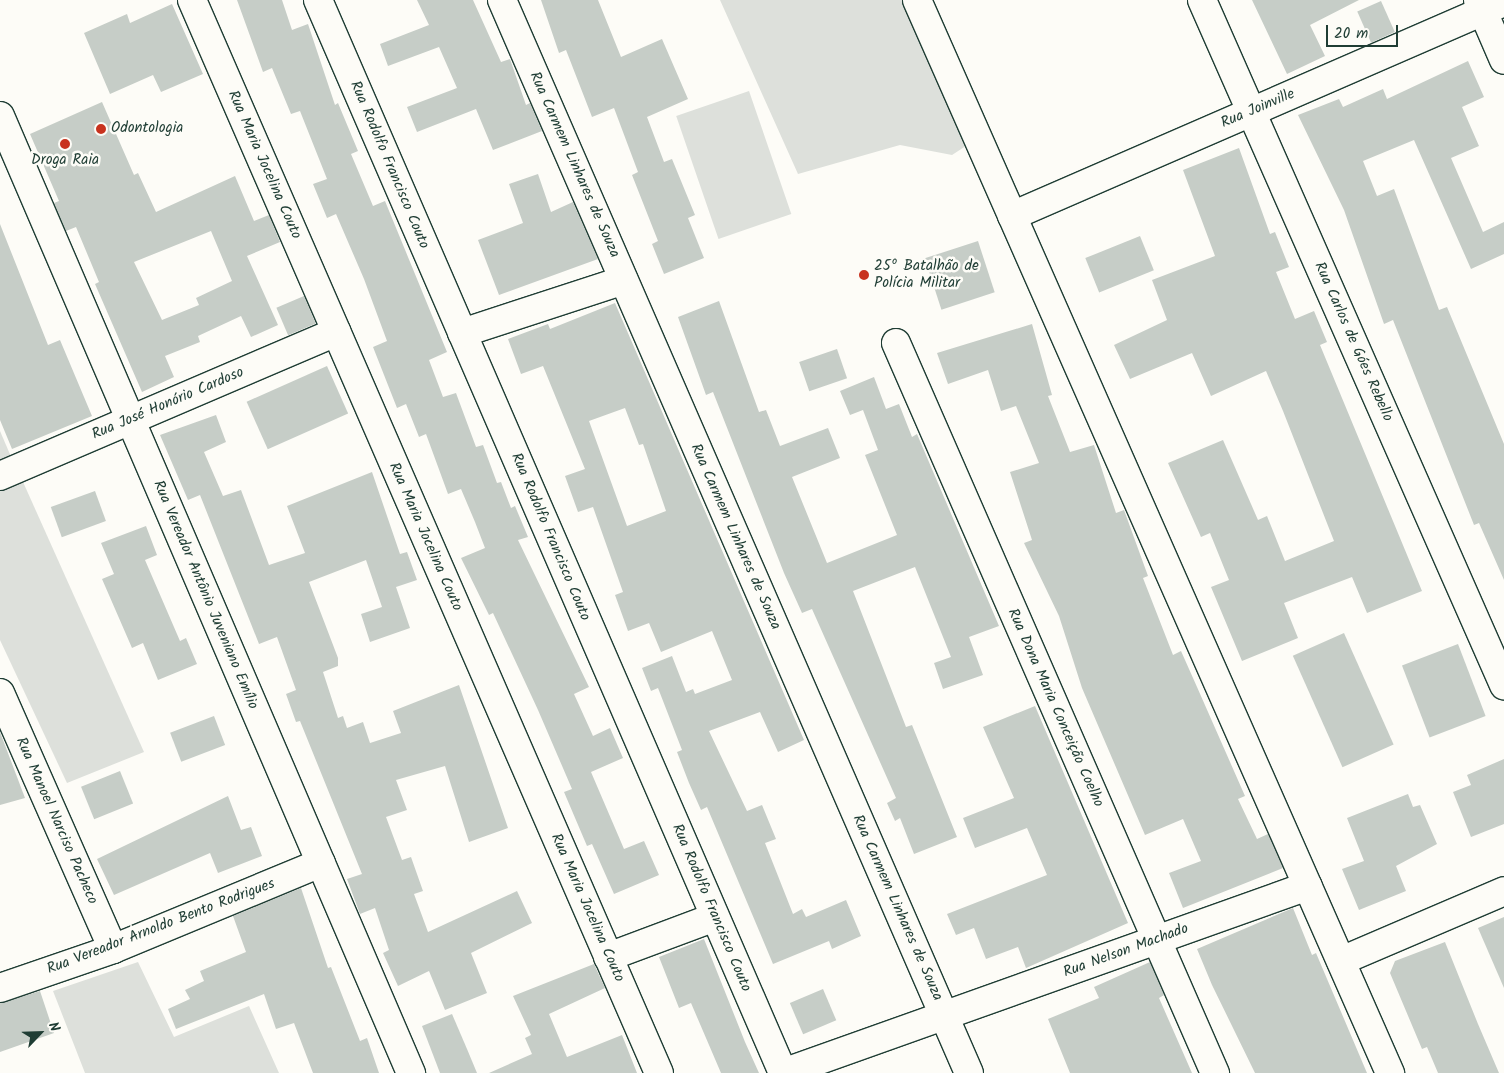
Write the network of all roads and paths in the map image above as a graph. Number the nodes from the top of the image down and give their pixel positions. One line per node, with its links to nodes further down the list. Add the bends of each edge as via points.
1 (192, 0): 12 (street, Rua Maria Jocelina Couto)
2 (318, 0): 13 (street, Rua Rodolfo Francisco Couto)
3 (502, 0): 11 (street, Rua Carmem Linhares de Souza)
4 (916, 0): 10 (street)
5 (1202, 0): 8 (street, Rua Carlos de Góes Rebello)
6 (1488, 4): 7 (street); 8 (street, Rua Joinville)
7 (1504, 60)
8 (1252, 112): 10 (street, Rua Joinville); 17 (street, Rua Carlos de Góes Rebello)
9 (0, 116): 15 (street, Rua Vereador Antônio Juveniano Emílio)
10 (1012, 216): 20 (street)
11 (624, 280): 13 (street); 28 (street, Rua Carmem Linhares de Souza)
12 (336, 332): 15 (street, Rua José Honório Cardoso); 25 (street, Rua Maria Jocelina Couto)
13 (462, 333): 22 (street, Rua Rodolfo Francisco Couto)
14 (896, 343): 23 (street, Rua Dona Maria Conceição Coelho)
15 (129, 420): 16 (street, Rua José Honório Cardoso); 19 (street, Rua Vereador Antônio Juveniano Emílio)
16 (0, 476)
17 (1504, 684)
18 (0, 693): 24 (street, Rua Manoel Narciso Pacheco)
19 (321, 863): 24 (street, Rua Vereador Arnoldo Bento Rodrigues); 29 (street, Rua Vereador Antônio Juveniano Emílio)
20 (1308, 886): 23 (street, Rua Nelson Machado); 26 (street)
21 (1504, 891): 26 (street)
22 (715, 917): 25 (street); 31 (street, Rua Rodolfo Francisco Couto)
23 (1157, 940): 28 (street, Rua Nelson Machado); 33 (street, Rua Dona Maria Conceição Coelho)
24 (113, 948): 27 (street, Rua Vereador Arnoldo Bento Rodrigues)
25 (608, 957): 30 (street, Rua Maria Jocelina Couto)
26 (1341, 961): 34 (street)
27 (0, 988)
28 (944, 1016): 31 (street, Rua Nelson Machado); 32 (street, Rua Carmem Linhares de Souza)
29 (411, 1073)
30 (659, 1073)
31 (783, 1073)
32 (969, 1073)
33 (1215, 1073)
34 (1390, 1073)

